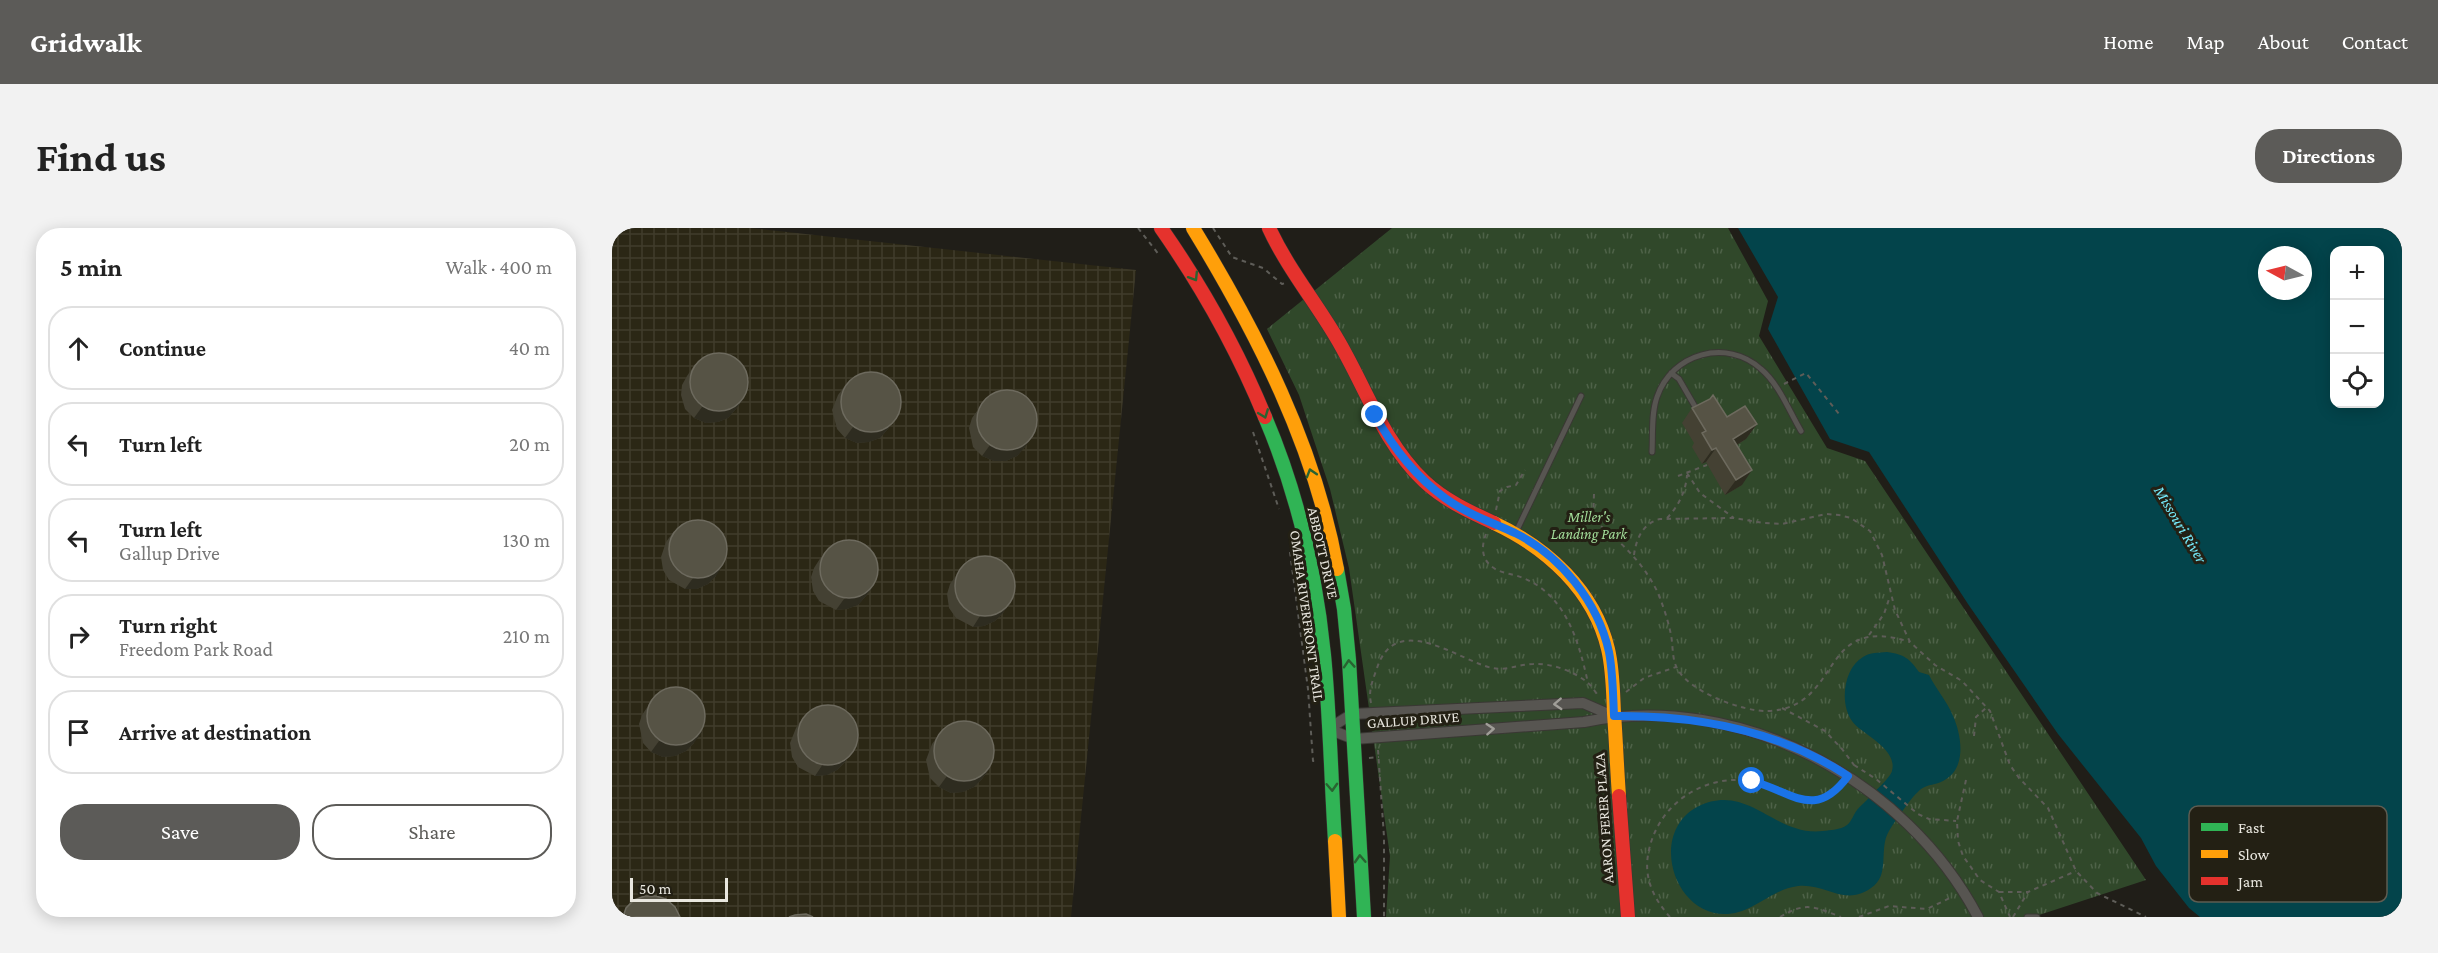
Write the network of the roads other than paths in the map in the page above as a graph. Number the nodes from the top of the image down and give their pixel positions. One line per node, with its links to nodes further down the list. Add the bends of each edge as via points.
1 (1161, 228): 12 (main road, ABBOTT DRIVE, one-way to 12, via 1241,360 1280,455 1309,558 1320,618)
2 (1193, 228): 10 (main road, ABBOTT DRIVE, one-way to 2, via 1344,609 1302,446 1260,344)
3 (1269, 228): 9 (main road, AARON FERER PLAZA, via 1285,263 1337,337 1389,440 1409,466 1467,512)
4 (1671, 373): 6 (lane); 7 (lane, via 1704,353 1731,354 1753,362 1764,370); 8 (lane, via 1657,398)
5 (1581, 396): 9 (lane)
6 (1698, 410)
7 (1801, 431)
8 (1652, 452)
9 (1515, 533): 11 (main road, AARON FERER PLAZA, via 1562,568 1590,604 1609,651)
10 (1352, 714): 11 (street, GALLUP DRIVE, one-way to 10, via 1583,702); 12 (street, GALLUP DRIVE); 13 (main road, ABBOTT DRIVE)
11 (1614, 716): 13 (street, GALLUP DRIVE, one-way to 11, via 1584,722); 16 (main road, AARON FERER PLAZA); 17 (street, GALLUP DRIVE, via 1678,718 1745,730 1813,757 1848,776 1905,819 1933,850)
12 (1328, 729): 13 (street, GALLUP DRIVE); 14 (main road, ABBOTT DRIVE, one-way to 14)
13 (1354, 739): 15 (main road, ABBOTT DRIVE, one-way to 13)
14 (1339, 917)
15 (1364, 917)
16 (1628, 917)
17 (1978, 917)
18 (2027, 917): 19 (lane)
19 (2037, 917)

